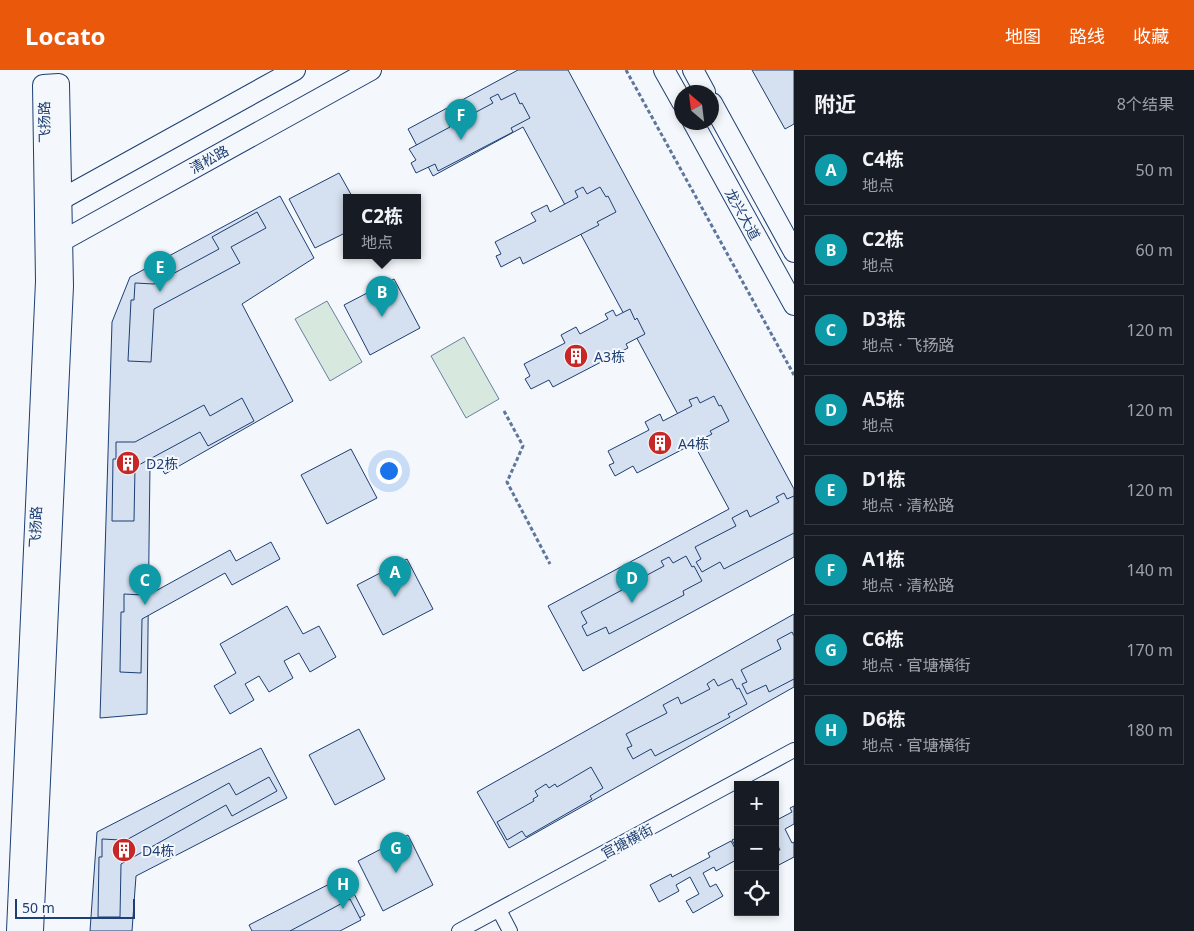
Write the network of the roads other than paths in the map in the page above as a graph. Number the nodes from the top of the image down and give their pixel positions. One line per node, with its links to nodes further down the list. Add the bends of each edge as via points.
1 (295, 70): 9 (street)
2 (371, 70): 10 (street, 清松路)
3 (664, 70): 6 (street)
4 (693, 70): 5 (street)
5 (701, 85)
6 (674, 88)
7 (719, 117): 11 (street, 龙兴大道)
8 (697, 130): 12 (street, 龙兴大道)
9 (53, 204): 9 (street, 飞扬路, via 58,84 43,85); 10 (street, 飞扬路)
10 (54, 241): 15 (street, 飞扬路, via 46,282); 16 (street, 飞扬路, via 63,286)
11 (794, 252)
12 (794, 305)
13 (794, 750): 14 (street, 官塘横街)
14 (499, 910): 17 (street, 官塘横街); 18 (street)
15 (16, 931)
16 (33, 931)
17 (460, 931)
18 (510, 931)

